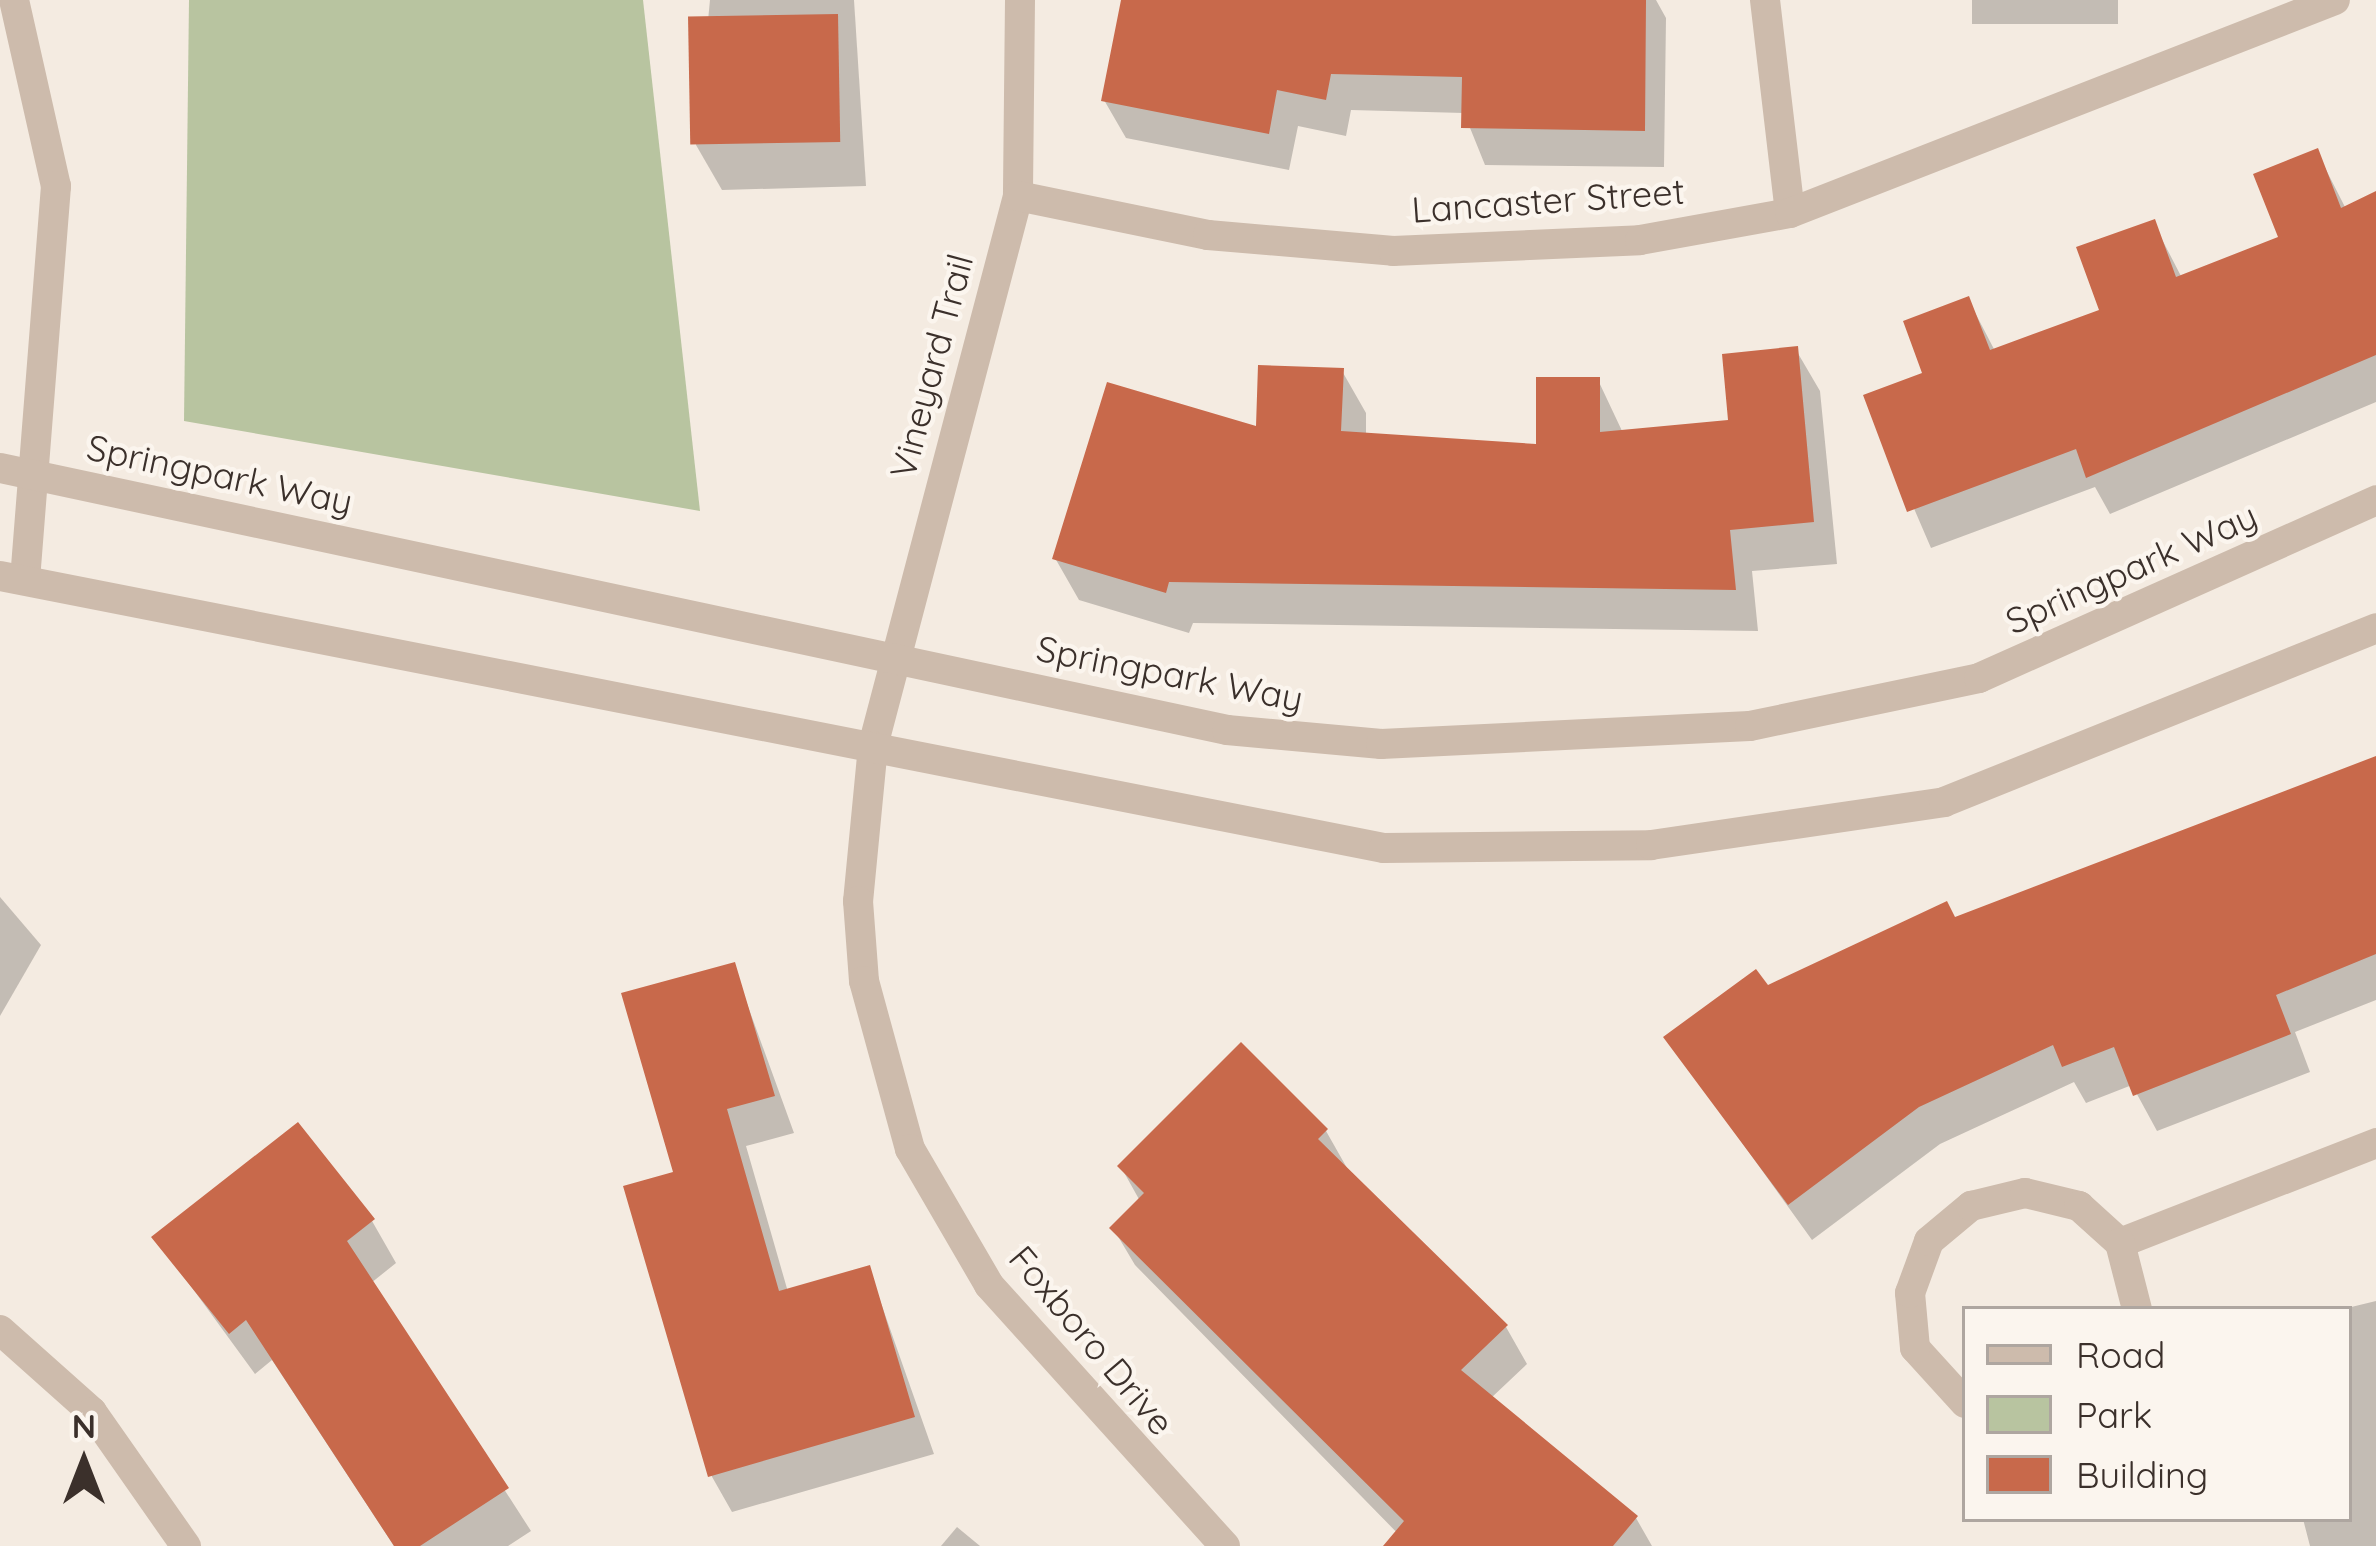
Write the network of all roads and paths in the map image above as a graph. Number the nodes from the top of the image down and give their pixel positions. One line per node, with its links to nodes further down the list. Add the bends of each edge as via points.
1 (14, 0): 8 (street, via 56,186)
2 (1020, 0): 5 (street, Vineyard Trail)
3 (1765, 0): 6 (street)
4 (2335, 0): 6 (street, Lancaster Street)
5 (1018, 196): 6 (street, Lancaster Street, via 1208,235 1393,250 1640,239); 12 (street, Vineyard Trail)
6 (1790, 213)
7 (0, 468): 8 (street, Springpark Way)
8 (34, 474): 10 (street); 12 (street, Springpark Way)
9 (2376, 500): 12 (street, Springpark Way, via 1978,678 1750,726 1306,740)
10 (12, 578): 13 (street)
11 (2376, 628): 13 (street, via 1944,802 1651,845 1384,848)
12 (893, 657): 13 (street, Vineyard Trail)
13 (873, 746): 20 (street, Foxboro Drive, via 858,901 864,981 910,1149 989,1285)
14 (2376, 1143): 15 (street)
15 (2120, 1243): 16 (street); 18 (street, via 2079,1206 2025,1193 1971,1206 1929,1241 1910,1293 1916,1348)
16 (2136, 1306)
17 (0, 1330): 19 (street, via 92,1412)
18 (1962, 1400)
19 (186, 1546)
20 (1225, 1546)

